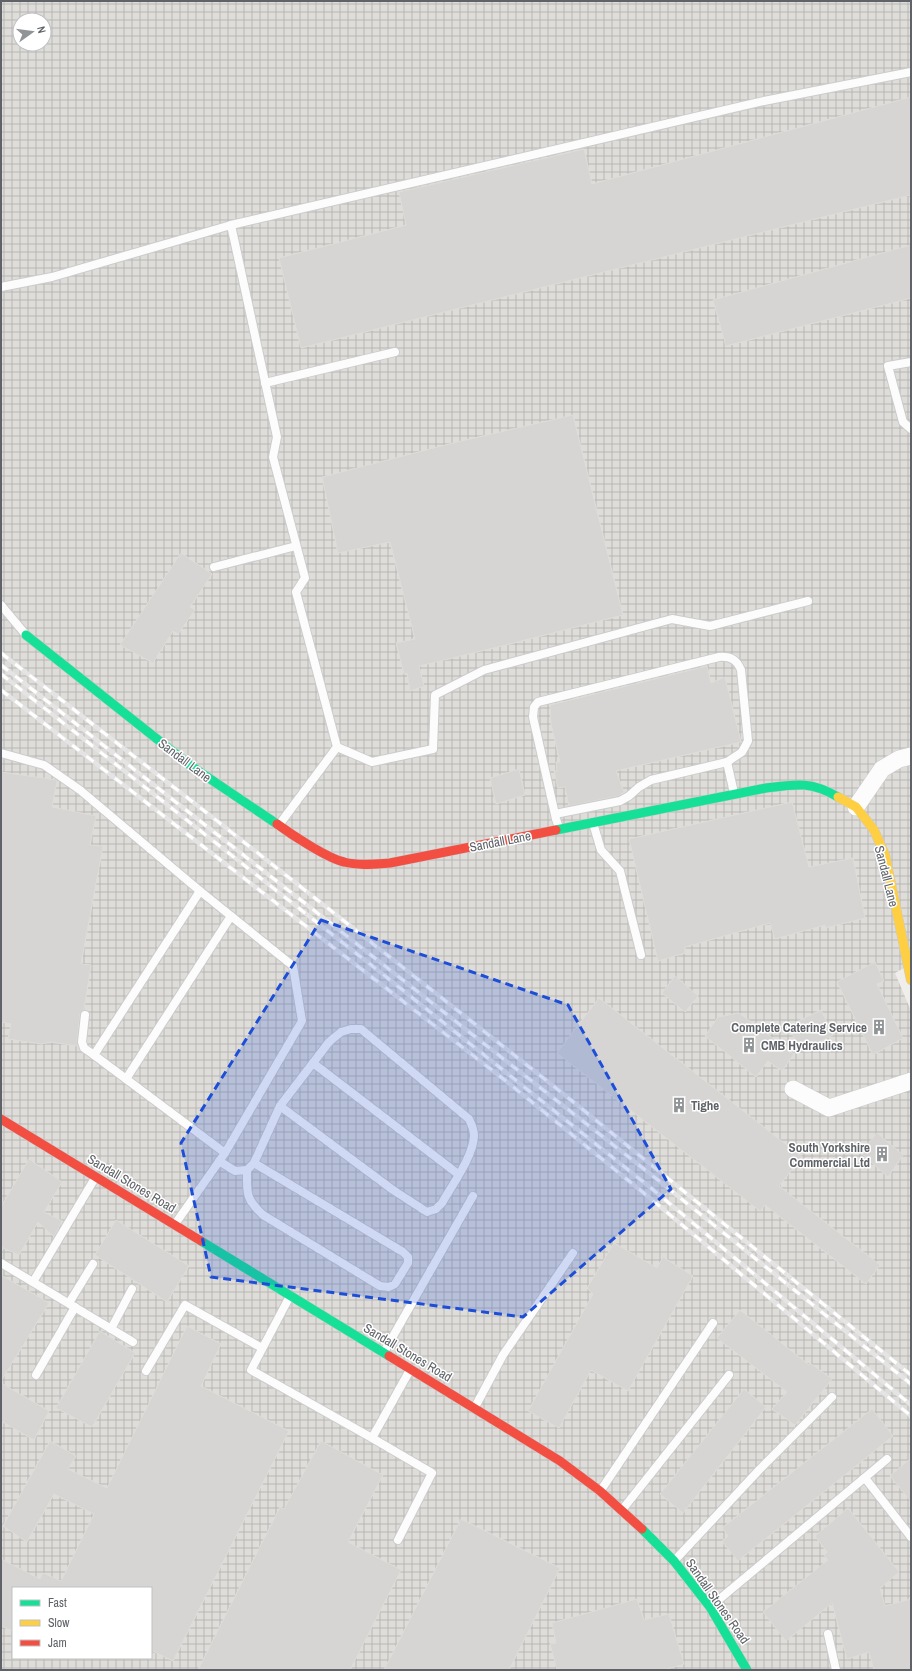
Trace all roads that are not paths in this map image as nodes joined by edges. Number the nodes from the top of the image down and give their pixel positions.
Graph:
1 (911, 72) edge
2 (231, 225) junction
3 (1, 288) edge
4 (395, 352) dead end
5 (911, 362) edge
6 (265, 383) junction
7 (911, 428) edge
8 (296, 546) junction
9 (214, 567) dead end
10 (808, 601) dead end
11 (1, 605) edge
12 (26, 635) joint
13 (337, 747) junction
14 (1, 754) edge
15 (911, 756) edge
16 (727, 762) junction
17 (734, 794) junction
18 (856, 807) junction
19 (555, 814) junction
20 (593, 822) junction
21 (279, 826) junction
22 (559, 829) junction
23 (200, 891) junction
24 (231, 916) junction
25 (641, 955) dead end
26 (911, 977) edge
27 (85, 1015) dead end
28 (94, 1055) junction
29 (313, 1063) junction
30 (126, 1079) junction
31 (911, 1081) edge
32 (794, 1089) dead end
33 (280, 1106) junction
34 (1, 1118) edge
35 (225, 1152) junction
36 (219, 1161) junction
37 (254, 1163) junction
38 (246, 1170) junction
39 (458, 1174) junction
40 (95, 1177) junction
41 (473, 1196) dead end
42 (175, 1224) junction
43 (573, 1253) dead end
44 (1, 1263) edge
45 (93, 1264) dead end
46 (33, 1282) junction
47 (132, 1289) dead end
48 (291, 1296) junction
49 (72, 1305) junction
50 (713, 1323) dead end
51 (111, 1329) junction
52 (133, 1342) dead end
53 (262, 1348) junction
54 (384, 1353) junction
55 (411, 1369) junction
56 (146, 1372) dead end
57 (36, 1375) dead end
58 (729, 1375) dead end
59 (832, 1398) dead end
60 (474, 1408) junction
61 (372, 1438) junction
62 (887, 1459) dead end
63 (865, 1478) junction
64 (600, 1491) junction
65 (622, 1510) junction
66 (911, 1537) edge
67 (398, 1540) dead end
68 (674, 1561) junction
69 (710, 1607) junction
70 (828, 1634) dead end
71 (747, 1670) edge
72 (836, 1670) edge

1 - 2 lane
2 - 3 lane
2 - 6 lane
4 - 6 lane
5 - 7 lane
6 - 8 lane
8 - 9 lane
8 - 13 lane
10 - 13 lane
11 - 12 lane
12 - 21 street, Sandall Lane
13 - 21 lane
14 - 23 lane
15 - 18 street
16 - 17 lane
16 - 19 lane
16 - 19 lane
17 - 18 street, Sandall Lane
17 - 20 street, Sandall Lane
18 - 26 street, Sandall Lane
19 - 22 lane
20 - 22 street, Sandall Lane
20 - 25 lane
21 - 22 street, Sandall Lane
23 - 24 lane
23 - 28 lane
24 - 30 lane
24 - 35 lane
27 - 28 lane
28 - 30 lane
29 - 33 lane
29 - 39 lane
29 - 39 lane
30 - 35 lane
31 - 32 street
33 - 37 lane
33 - 39 lane
34 - 40 street, Sandall Stones Road
35 - 36 lane
36 - 38 lane
36 - 42 lane
37 - 38 lane
37 - 38 lane
40 - 42 street, Sandall Stones Road
40 - 46 lane
41 - 54 lane
42 - 48 street, Sandall Stones Road
43 - 60 lane
44 - 46 lane
45 - 49 lane
46 - 49 lane
47 - 51 lane
48 - 53 lane
48 - 54 street, Sandall Stones Road
49 - 51 lane
49 - 57 lane
50 - 64 lane
51 - 52 lane
53 - 56 lane
53 - 61 lane
54 - 55 street, Sandall Stones Road
55 - 60 street, Sandall Stones Road
55 - 61 lane
58 - 65 lane
59 - 68 lane
60 - 64 street, Sandall Stones Road
61 - 67 lane
62 - 63 lane
63 - 66 lane
63 - 69 lane
64 - 65 street, Sandall Stones Road
65 - 68 street, Sandall Stones Road
68 - 69 street, Sandall Stones Road
69 - 71 street, Sandall Stones Road
70 - 72 lane

